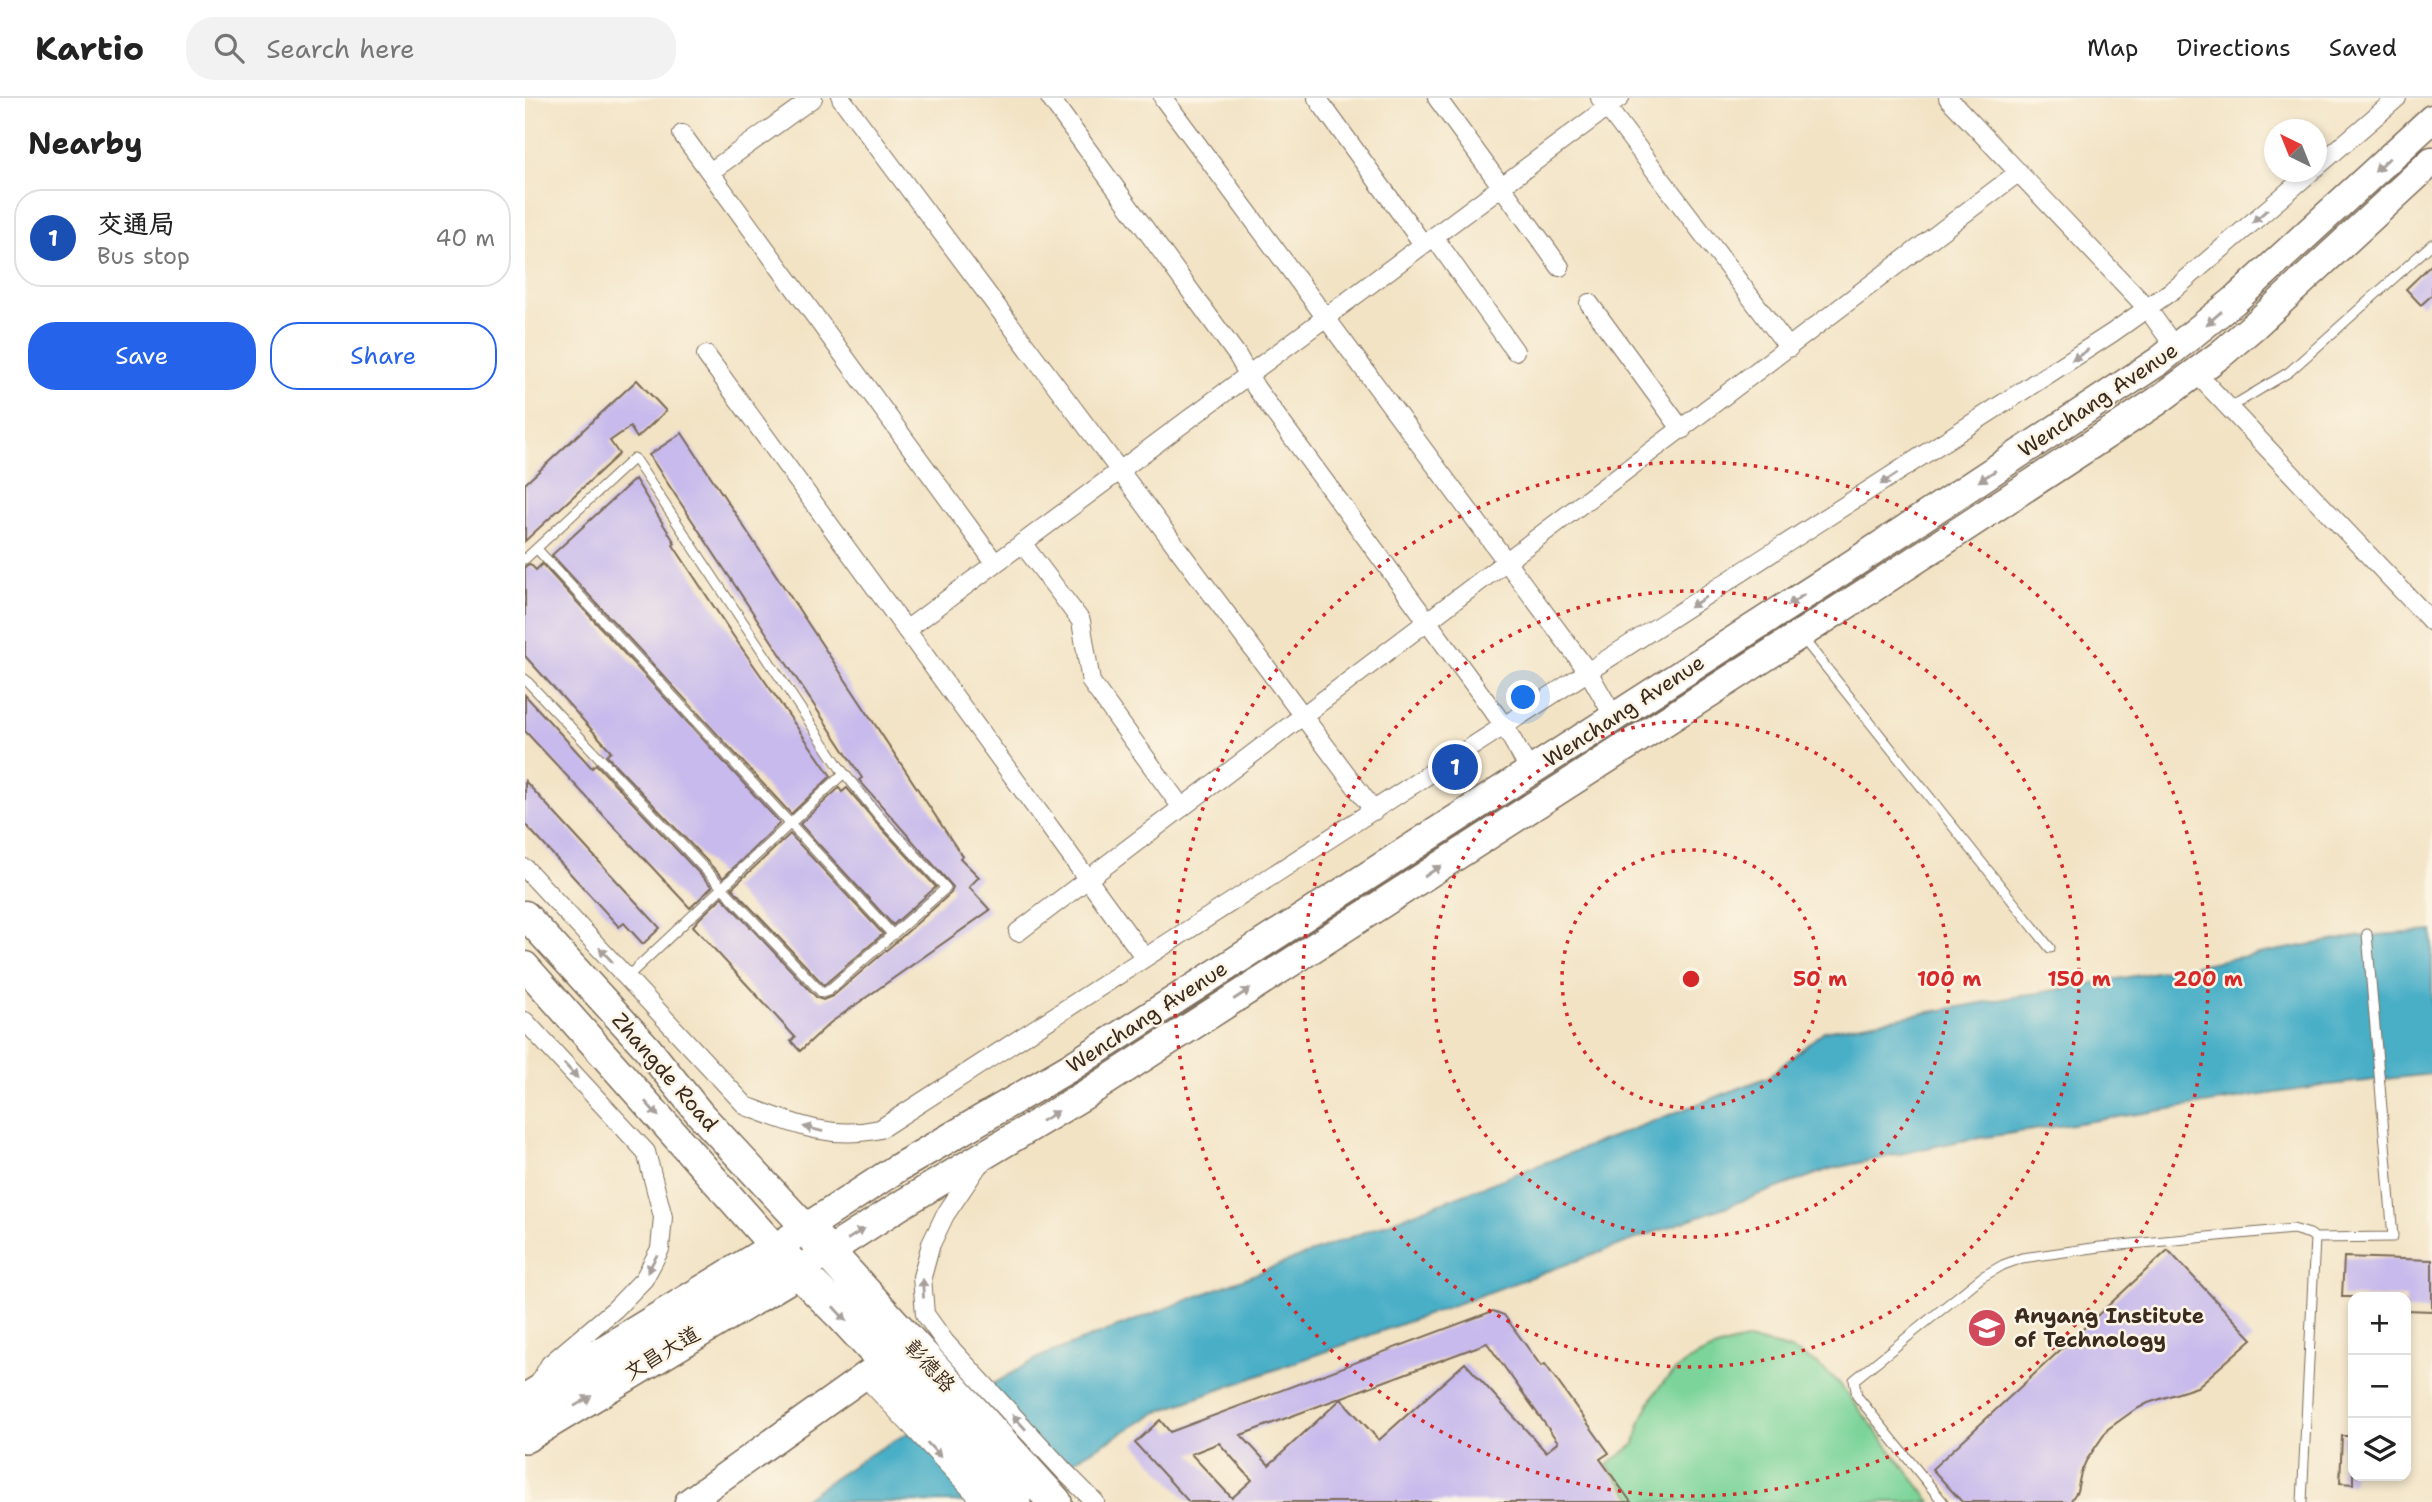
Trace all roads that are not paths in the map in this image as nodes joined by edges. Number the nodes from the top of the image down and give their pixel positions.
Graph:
1 (813, 98) edge
2 (841, 98) edge
3 (1050, 98) edge
4 (1163, 98) edge
5 (1317, 98) edge
6 (1437, 98) edge
7 (1948, 98) edge
8 (2397, 98) edge
9 (1609, 101) edge
10 (2432, 119) edge
11 (682, 134) dead end
12 (2327, 158) edge
13 (2432, 162) edge
14 (710, 172) junction
15 (2019, 172) junction
16 (2299, 182) edge
17 (1501, 186) junction
18 (1428, 240) junction
19 (2432, 244) edge
20 (1560, 267) dead end
21 (1589, 303) dead end
22 (2147, 308) junction
23 (1325, 317) junction
24 (1789, 348) junction
25 (2176, 349) junction
26 (1515, 351) dead end
27 (706, 355) dead end
28 (2196, 373) junction
29 (1248, 375) junction
30 (2229, 408) junction
31 (1682, 429) junction
32 (1119, 471) junction
33 (1022, 543) junction
34 (537, 549) junction
35 (525, 559) edge
36 (1507, 562) junction
37 (995, 563) junction
38 (1428, 622) junction
39 (2432, 622) edge
40 (906, 630) junction
41 (1800, 635) junction
42 (1589, 673) junction
43 (525, 679) edge
44 (1303, 717) junction
45 (1614, 717) junction
46 (1506, 727) junction
47 (1530, 771) junction
48 (844, 773) junction
49 (1182, 808) junction
50 (1374, 811) junction
51 (790, 823) junction
52 (525, 868) edge
53 (1087, 880) junction
54 (722, 888) junction
55 (525, 915) edge
56 (1018, 932) dead end
57 (893, 935) junction
58 (2368, 939) dead end
59 (2050, 948) dead end
60 (1145, 958) junction
61 (525, 966) edge
62 (627, 977) junction
63 (525, 1021) edge
64 (985, 1155) junction
65 (2315, 1238) junction
66 (816, 1240) junction
67 (787, 1259) junction
68 (874, 1369) junction
69 (919, 1375) junction
70 (528, 1399) edge
71 (525, 1436) edge
72 (1044, 1491) edge
73 (688, 1502) edge
74 (983, 1502) edge
75 (1095, 1502) edge
76 (1943, 1502) edge
77 (2302, 1502) edge

1 - 14 street
2 - 32 street
3 - 29 street
4 - 23 street
5 - 18 street
6 - 17 street
7 - 15 street
8 - 12 street
9 - 17 street
9 - 24 street
10 -> 25 main road, Wenchang Avenue
11 - 14 street
13 - 28 main road, Wenchang Avenue
14 - 37 street
15 - 22 street
15 - 24 street
16 -> 22 street
17 - 18 street
17 - 20 street
18 - 23 street
18 - 26 street
19 - 30 lane
21 - 31 street
22 - 25 street
22 -> 42 street
23 - 29 street
23 - 36 street
24 - 31 street
25 -> 45 main road, Wenchang Avenue
27 - 40 street
28 - 30 street
28 - 41 main road, Wenchang Avenue
29 - 32 street
29 - 38 street
30 - 39 street
31 - 36 street
32 - 33 street
32 - 44 street
33 - 37 street
33 - 49 street
34 - 35 lane
34 - 48 lane
34 - 51 lane
36 - 38 street
36 - 42 street
37 - 40 street
38 - 44 street
38 - 46 street
40 - 53 street
41 - 59 lane
64 -> 41 main road, Wenchang Avenue
42 - 45 street
42 - 46 street
43 - 54 lane
44 - 49 street
44 - 50 street
45 - 47 main road, Wenchang Avenue
46 - 47 street
46 - 50 street
47 - 66 main road, Wenchang Avenue
48 - 51 lane
48 - 57 lane
49 - 53 street
50 - 60 street
51 - 54 lane
51 - 57 lane
62 -> 52 street
53 - 56 street
53 - 60 street
54 - 57 lane
54 - 62 lane
55 - 66 main road, Zhangde Road
58 - 65 lane
60 -> 62 street
61 -> 67 main road, Zhangde Road
63 -> 70 street
66 -> 64 main road, Wenchang Avenue
69 -> 64 street
65 - 76 lane
65 - 77 lane
66 - 67 main road, Wenchang Avenue
66 - 69 highway, 彰德路
67 -> 68 highway, 彰德路
67 - 70 highway, 文昌大道
71 -> 67 highway, 文昌大道
68 - 69 highway, 彰德路
68 - 73 street
69 - 72 highway, 彰德路
69 -> 74 street
72 - 75 street

